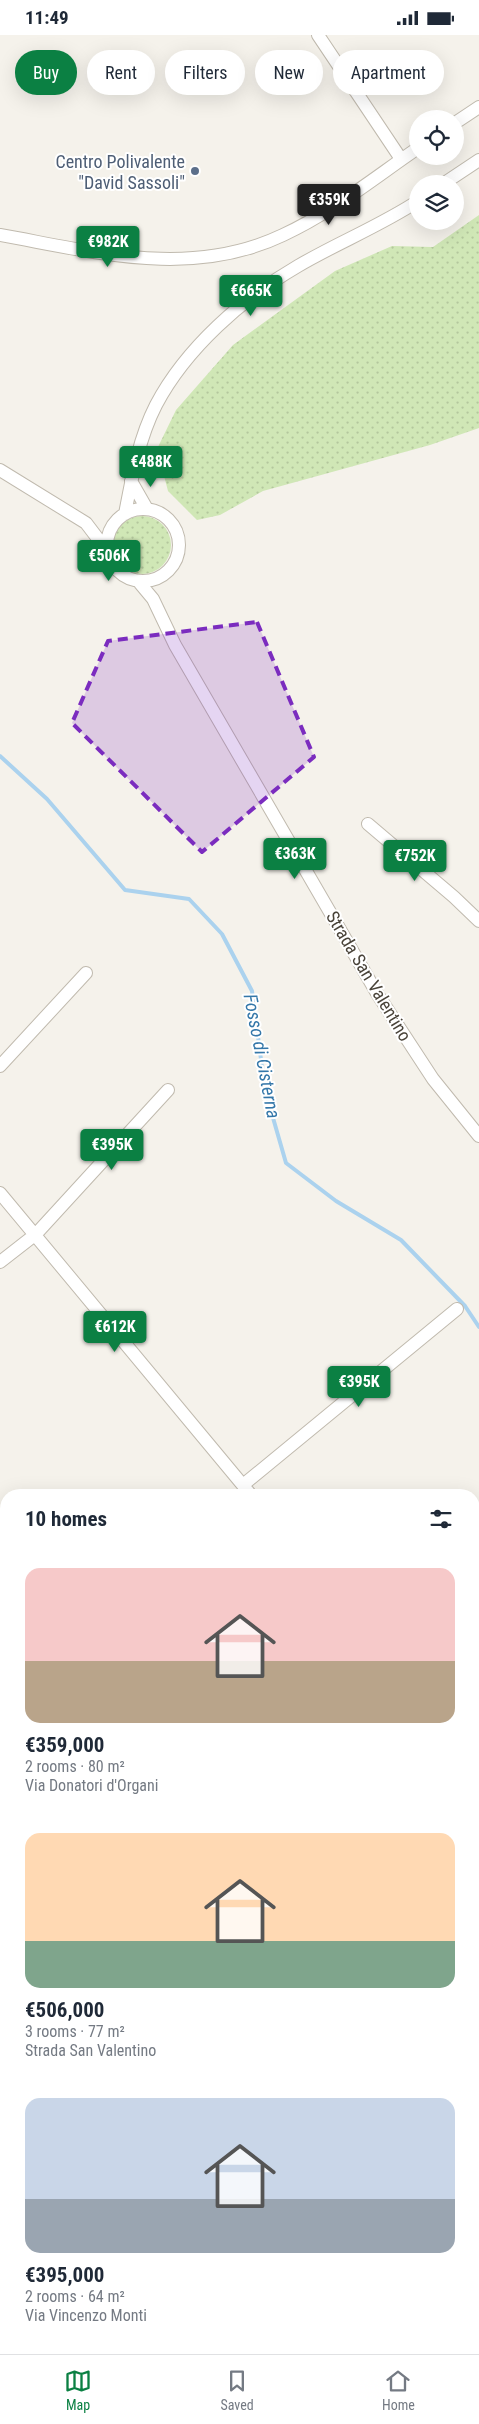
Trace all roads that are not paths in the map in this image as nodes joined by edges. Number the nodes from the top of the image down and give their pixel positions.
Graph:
1 (318, 35) edge
2 (479, 107) edge
3 (464, 117) edge
4 (409, 154) edge
5 (401, 159) junction
6 (479, 160) edge
7 (456, 175) edge
8 (409, 206) edge
9 (0, 235) edge
10 (0, 470) edge
11 (131, 481) junction
12 (147, 509) junction
13 (126, 514) junction
14 (86, 523) junction
15 (114, 525) junction
16 (108, 552) junction
17 (160, 577) junction
18 (138, 581) junction
19 (153, 599) junction
20 (368, 824) dead end
21 (479, 921) edge
22 (86, 973) dead end
23 (0, 1066) edge
24 (168, 1090) dead end
25 (479, 1136) edge
26 (0, 1193) edge
27 (36, 1234) junction
28 (0, 1262) edge
29 (457, 1309) dead end
30 (246, 1489) edge
31 (248, 1489) edge

1 - 5 street
2 - 3 street
4 - 5 street
5 - 9 street
6 - 7 street
8 - 11 street
10 - 14 street
11 - 12 street
11 - 13 street
12 - 13 street
12 - 17 street
13 - 15 street
14 - 15 street
14 - 16 street
15 - 16 street
16 - 18 street
17 - 18 street
17 - 19 street
18 - 19 street, Strada San Valentino
19 - 25 street, Strada San Valentino
20 - 21 street
22 - 23 street
24 - 27 street
26 - 27 street
27 - 28 street
27 - 30 street
29 - 31 street

